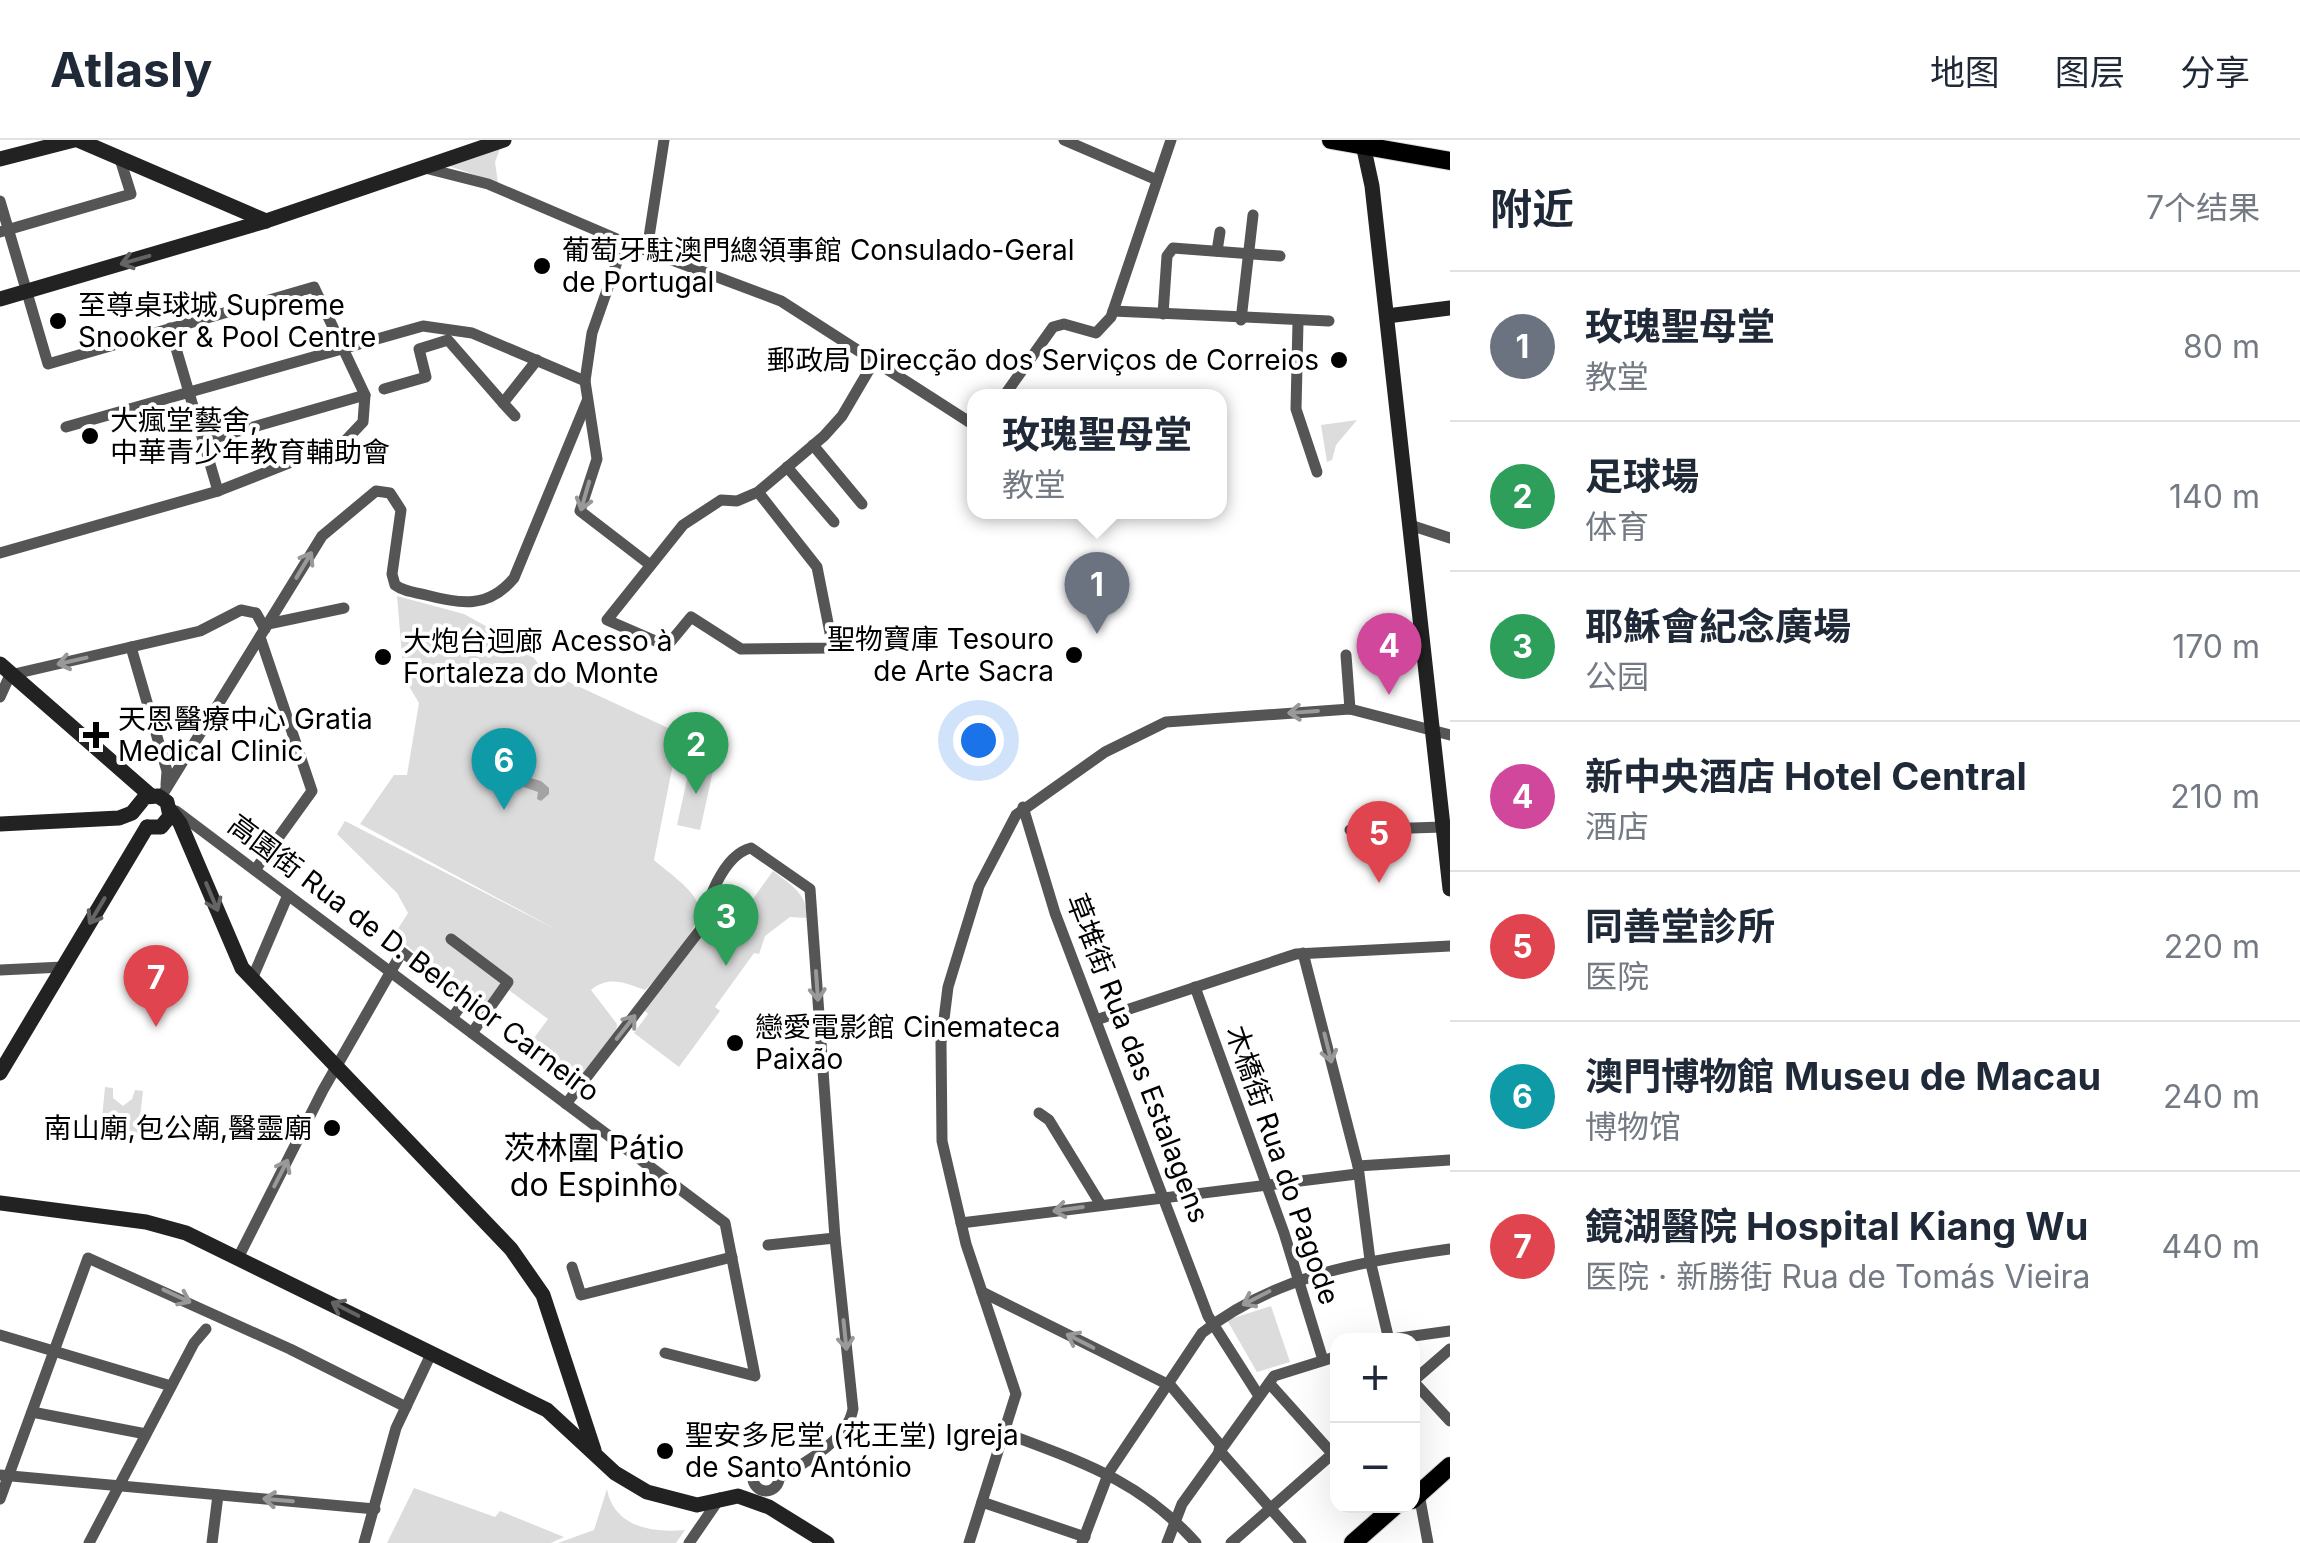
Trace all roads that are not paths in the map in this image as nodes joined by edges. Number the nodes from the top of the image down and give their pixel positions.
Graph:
1 (76, 140) edge
2 (504, 140) edge
3 (513, 140) edge
4 (664, 140) edge
5 (1064, 140) edge
6 (1171, 140) edge
7 (1331, 140) edge
8 (1368, 144) edge
9 (476, 150) junction
10 (120, 158) junction
11 (0, 159) edge
12 (1450, 161) edge
13 (423, 168) junction
14 (1157, 180) junction
15 (0, 201) edge
16 (232, 207) junction
17 (1253, 215) dead end
18 (266, 222) junction
19 (4, 231) edge
20 (229, 232) junction
21 (1220, 232) dead end
22 (624, 242) junction
23 (647, 250) junction
24 (1217, 251) junction
25 (1246, 252) junction
26 (1280, 256) dead end
27 (26, 292) junction
28 (0, 299) edge
29 (1450, 308) edge
30 (1113, 311) junction
31 (1163, 314) junction
32 (1386, 316) junction
33 (1242, 320) junction
34 (1298, 322) junction
35 (1329, 322) dead end
36 (170, 328) junction
37 (342, 346) junction
38 (876, 358) junction
39 (537, 360) junction
40 (586, 380) junction
41 (384, 389) dead end
42 (1009, 389) edge
43 (189, 391) junction
44 (365, 395) junction
45 (587, 401) junction
46 (503, 403) junction
47 (516, 416) dead end
48 (967, 420) edge
49 (66, 427) dead end
50 (204, 441) junction
51 (813, 445) junction
52 (787, 467) junction
53 (1317, 472) dead end
54 (218, 491) junction
55 (758, 492) junction
56 (862, 504) dead end
57 (834, 522) dead end
58 (1410, 525) junction
59 (1450, 538) edge
60 (0, 553) edge
61 (649, 564) junction
62 (344, 608) dead end
63 (264, 630) junction
64 (131, 647) junction
65 (1346, 654) dead end
66 (6, 670) edge
67 (0, 697) edge
68 (1350, 709) junction
69 (1432, 730) junction
70 (1450, 736) edge
71 (158, 802) junction
72 (1023, 808) junction
73 (110, 818) junction
74 (0, 824) edge
75 (147, 827) junction
76 (1443, 827) junction
77 (1350, 830) dead end
78 (131, 854) junction
79 (255, 870) junction
80 (1450, 889) edge
81 (288, 896) junction
82 (451, 939) dead end
83 (1450, 946) edge
84 (1303, 954) junction
85 (63, 967) junction
86 (0, 970) edge
87 (388, 970) junction
88 (252, 979) junction
89 (1195, 987) junction
90 (452, 1018) junction
91 (1099, 1019) junction
92 (472, 1033) junction
93 (338, 1068) junction
94 (0, 1073) edge
95 (566, 1104) junction
96 (1039, 1112) dead end
97 (1450, 1160) edge
98 (1358, 1170) junction
99 (1266, 1186) junction
100 (1165, 1198) junction
101 (0, 1204) edge
102 (1101, 1204) junction
103 (961, 1223) junction
104 (835, 1238) junction
105 (768, 1245) dead end
106 (1450, 1249) edge
107 (239, 1256) junction
108 (732, 1257) junction
109 (1370, 1260) junction
110 (572, 1267) dead end
111 (1298, 1282) junction
112 (982, 1292) junction
113 (1213, 1324) junction
114 (206, 1329) dead end
115 (1450, 1331) edge
116 (1386, 1333) edge
117 (1420, 1335) edge
118 (0, 1336) edge
119 (1450, 1349) edge
120 (54, 1351) junction
121 (432, 1352) junction
122 (665, 1353) dead end
123 (1330, 1358) edge
124 (1322, 1360) junction
125 (1420, 1375) edge
126 (1269, 1383) junction
127 (1167, 1384) junction
128 (171, 1386) junction
129 (1420, 1389) edge
130 (575, 1394) junction
131 (1259, 1396) junction
132 (406, 1407) junction
133 (548, 1410) junction
134 (32, 1412) junction
135 (1450, 1421) edge
136 (146, 1434) junction
137 (1005, 1434) junction
138 (1220, 1448) junction
139 (1330, 1448) edge
140 (595, 1454) junction
141 (1450, 1458) edge
142 (1330, 1459) edge
143 (1450, 1466) edge
144 (1109, 1472) junction
145 (4, 1475) edge
146 (779, 1478) junction
147 (754, 1482) junction
148 (119, 1486) junction
149 (1420, 1489) edge
150 (1420, 1490) edge
151 (218, 1494) junction
152 (725, 1497) junction
153 (0, 1498) edge
154 (982, 1502) junction
155 (1270, 1508) junction
156 (375, 1509) junction
157 (1381, 1513) edge
158 (1395, 1513) edge
159 (1418, 1513) edge
160 (1176, 1520) junction
161 (1084, 1540) edge
162 (89, 1543) edge
163 (212, 1543) edge
164 (364, 1543) edge
165 (689, 1543) edge
166 (827, 1543) edge
167 (969, 1543) edge
168 (1167, 1543) edge
169 (1196, 1543) edge
170 (1232, 1543) edge
171 (1301, 1543) edge
172 (1353, 1543) edge
173 (1364, 1543) edge
174 (1428, 1543) edge

1 - 10 street
1 - 11 street
2 - 9 street
3 - 9 street
4 - 23 street
5 - 14 street
6 - 14 street
7 - 8 main road
8 - 12 main road
8 - 32 street
9 - 13 street
10 - 16 street
10 - 19 street
13 - 18 street
13 - 22 street
14 - 30 street
15 - 19 street
16 - 18 street
16 - 20 street
17 - 25 street
18 - 20 street
19 - 27 street
20 -> 27 street
21 - 24 street
22 - 23 street
22 - 40 street
23 - 38 street
24 - 25 street
24 - 31 street
25 - 26 street
25 - 33 street
27 - 28 street
27 - 36 street
29 - 32 street
30 - 31 street
30 - 42 street
31 - 33 street
32 - 58 street
33 - 34 street
34 - 35 street
34 - 53 street
36 - 37 street
36 - 43 street
37 - 39 street
37 - 43 street
37 - 44 street
38 - 48 street
38 - 51 street
39 - 40 street
39 - 46 street
40 - 45 street
41 - 46 street
43 - 49 street
43 - 50 street
44 - 50 street
44 - 54 street
45 -> 61 street
63 -> 45 street
46 - 47 street
50 - 54 street
51 - 52 street
51 - 56 street
52 - 55 street
52 - 57 street
54 - 60 street
55 - 61 street
55 - 61 street
58 - 59 street
58 - 69 street
62 - 63 street
63 - 64 street
63 - 71 street
63 - 79 street
64 -> 66 street
64 - 71 street
65 - 68 street
66 - 67 street
66 - 71 street
68 - 69 street
68 -> 72 street
69 - 70 street
69 - 76 street
71 - 73 street
71 - 75 street
71 - 75 street
71 - 79 street, 高園街 Rua de D. Belchior Carneiro
71 -> 88 street
72 - 91 street, 草堆街 Rua das Estalagens
72 - 103 street
73 - 74 street
73 - 78 street
75 - 78 street
76 - 77 street
76 - 80 street
78 -> 85 street
79 - 81 street, 高園街 Rua de D. Belchior Carneiro
81 - 87 street, 高園街 Rua de D. Belchior Carneiro
81 - 88 street
82 - 92 street
83 - 84 street
84 - 89 street
84 -> 98 street
85 - 86 street
85 - 94 street
87 - 90 street, 高園街 Rua de D. Belchior Carneiro
87 - 90 street
87 - 93 street
88 - 93 street
89 - 91 street
89 - 99 street, 木橋街 Rua do Pagode
90 - 92 street, 高園街 Rua de D. Belchior Carneiro
91 - 100 street, 草堆街 Rua das Estalagens
92 - 95 street, 高園街 Rua de D. Belchior Carneiro
107 -> 93 street
93 - 130 street
95 -> 104 street
95 - 108 street, 高園街 Rua de D. Belchior Carneiro
96 - 102 street
97 - 98 street
98 - 99 street
98 - 109 street
99 - 100 street
99 - 111 street, 木橋街 Rua do Pagode
100 - 102 street
100 - 113 street, 草堆街 Rua das Estalagens
101 - 107 street
102 -> 103 street
103 - 112 street
104 - 105 street
104 -> 146 street
106 - 109 street
121 -> 107 street
108 - 110 street
108 - 122 street
109 - 111 street
109 - 116 street
111 -> 113 street
111 - 124 street, 木橋街 Rua do Pagode
127 -> 112 street
112 - 137 street
113 - 127 street
113 - 131 street, 草堆街 Rua das Estalagens
114 - 128 street
115 - 117 street
118 - 120 street
119 - 125 street
120 - 128 street
120 -> 132 street
120 - 134 street
121 - 132 street
121 - 133 street
123 - 124 street
124 - 126 street
126 - 131 street
126 - 139 street
127 - 138 street
127 - 144 street
128 - 136 street
129 - 135 street
130 - 133 street
130 - 140 street
131 - 138 street
132 - 156 street
133 - 140 street
134 - 136 street
134 - 145 street
136 - 148 street
137 - 144 street
137 - 154 street
138 - 155 street
138 - 160 street
140 - 152 street
141 - 149 main road
142 - 155 street
143 - 150 main road
144 - 160 street
144 - 161 street
145 - 148 street
145 - 153 street
146 - 147 street
146 - 147 street
147 - 152 street
148 - 151 street
148 - 162 street
156 -> 151 street
151 - 163 street
152 - 165 street
152 - 166 street
154 - 161 street
154 - 167 street
155 - 170 street
155 - 171 street
156 - 164 street
157 - 172 main road
158 - 173 main road
159 - 174 street
160 - 168 street
160 - 169 street

